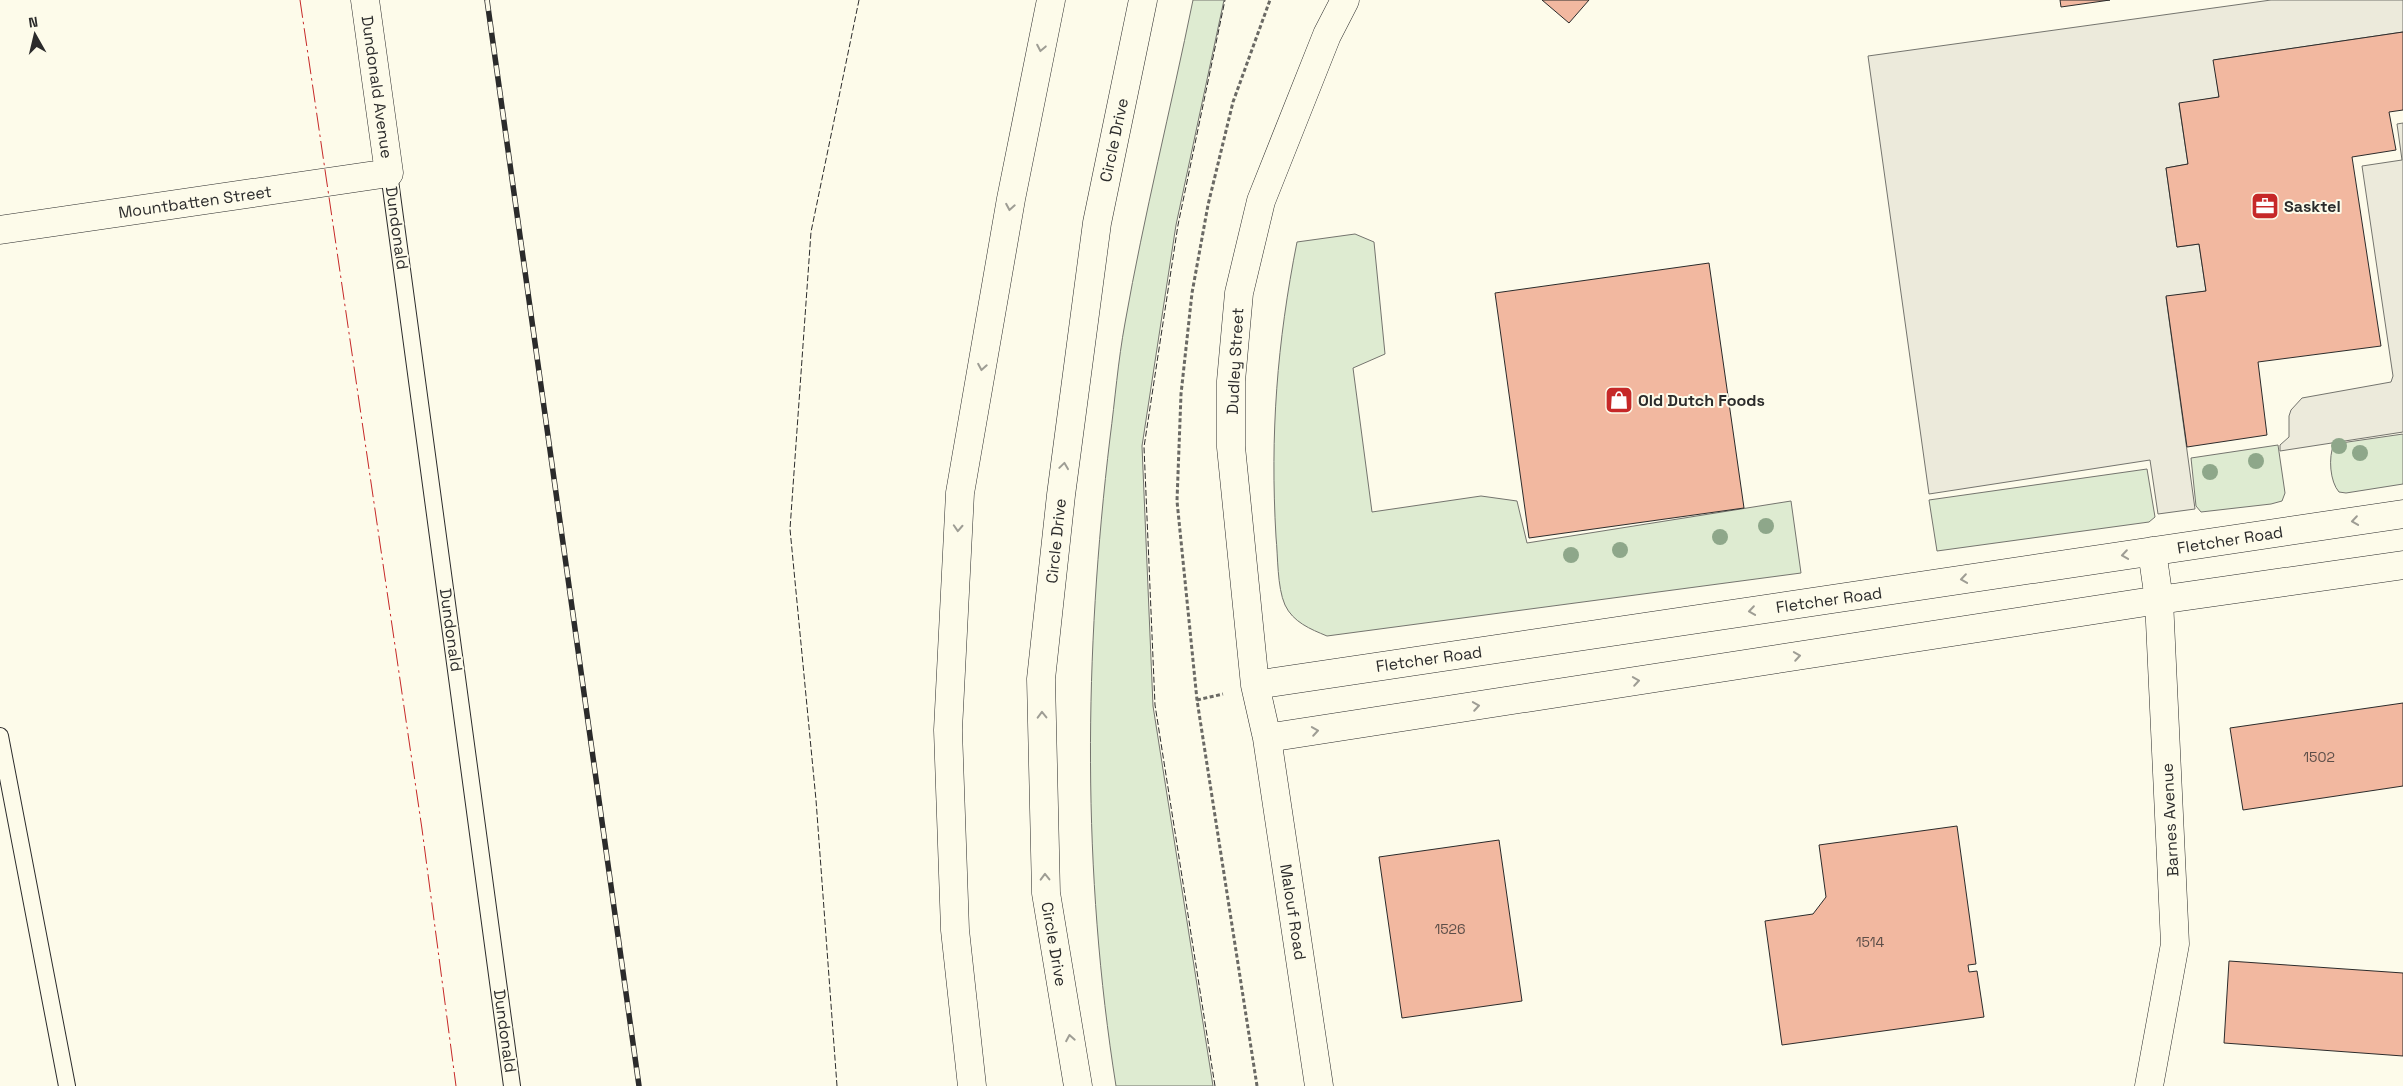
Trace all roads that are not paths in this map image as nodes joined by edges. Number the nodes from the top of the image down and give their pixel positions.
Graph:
1 (366, 0) edge
2 (1051, 0) edge
3 (1143, 0) edge
4 (1345, 0) edge
5 (389, 173) junction
6 (0, 230) edge
7 (2403, 514) edge
8 (2152, 552) junction
9 (2403, 565) edge
10 (2159, 600) junction
11 (1255, 685) junction
12 (0, 736) edge
13 (1267, 738) junction
14 (67, 1086) edge
15 (512, 1086) edge
16 (972, 1086) edge
17 (1078, 1086) edge
18 (1319, 1086) edge
19 (2149, 1086) edge

1 - 5 main road, Dundonald Avenue
2 -> 16 main road
17 -> 3 main road, Circle Drive
4 - 11 main road, Dudley Street
5 - 6 main road, Mountbatten Street
5 - 15 lane, Dundonald
7 -> 8 main road, Fletcher Road
8 - 10 main road, Barnes Avenue
8 -> 11 main road, Fletcher Road
9 - 10 main road
13 -> 10 main road
10 - 19 main road, Barnes Avenue
11 - 13 main road, Dudley Street
12 - 14 lane
13 - 18 main road, Malouf Road

